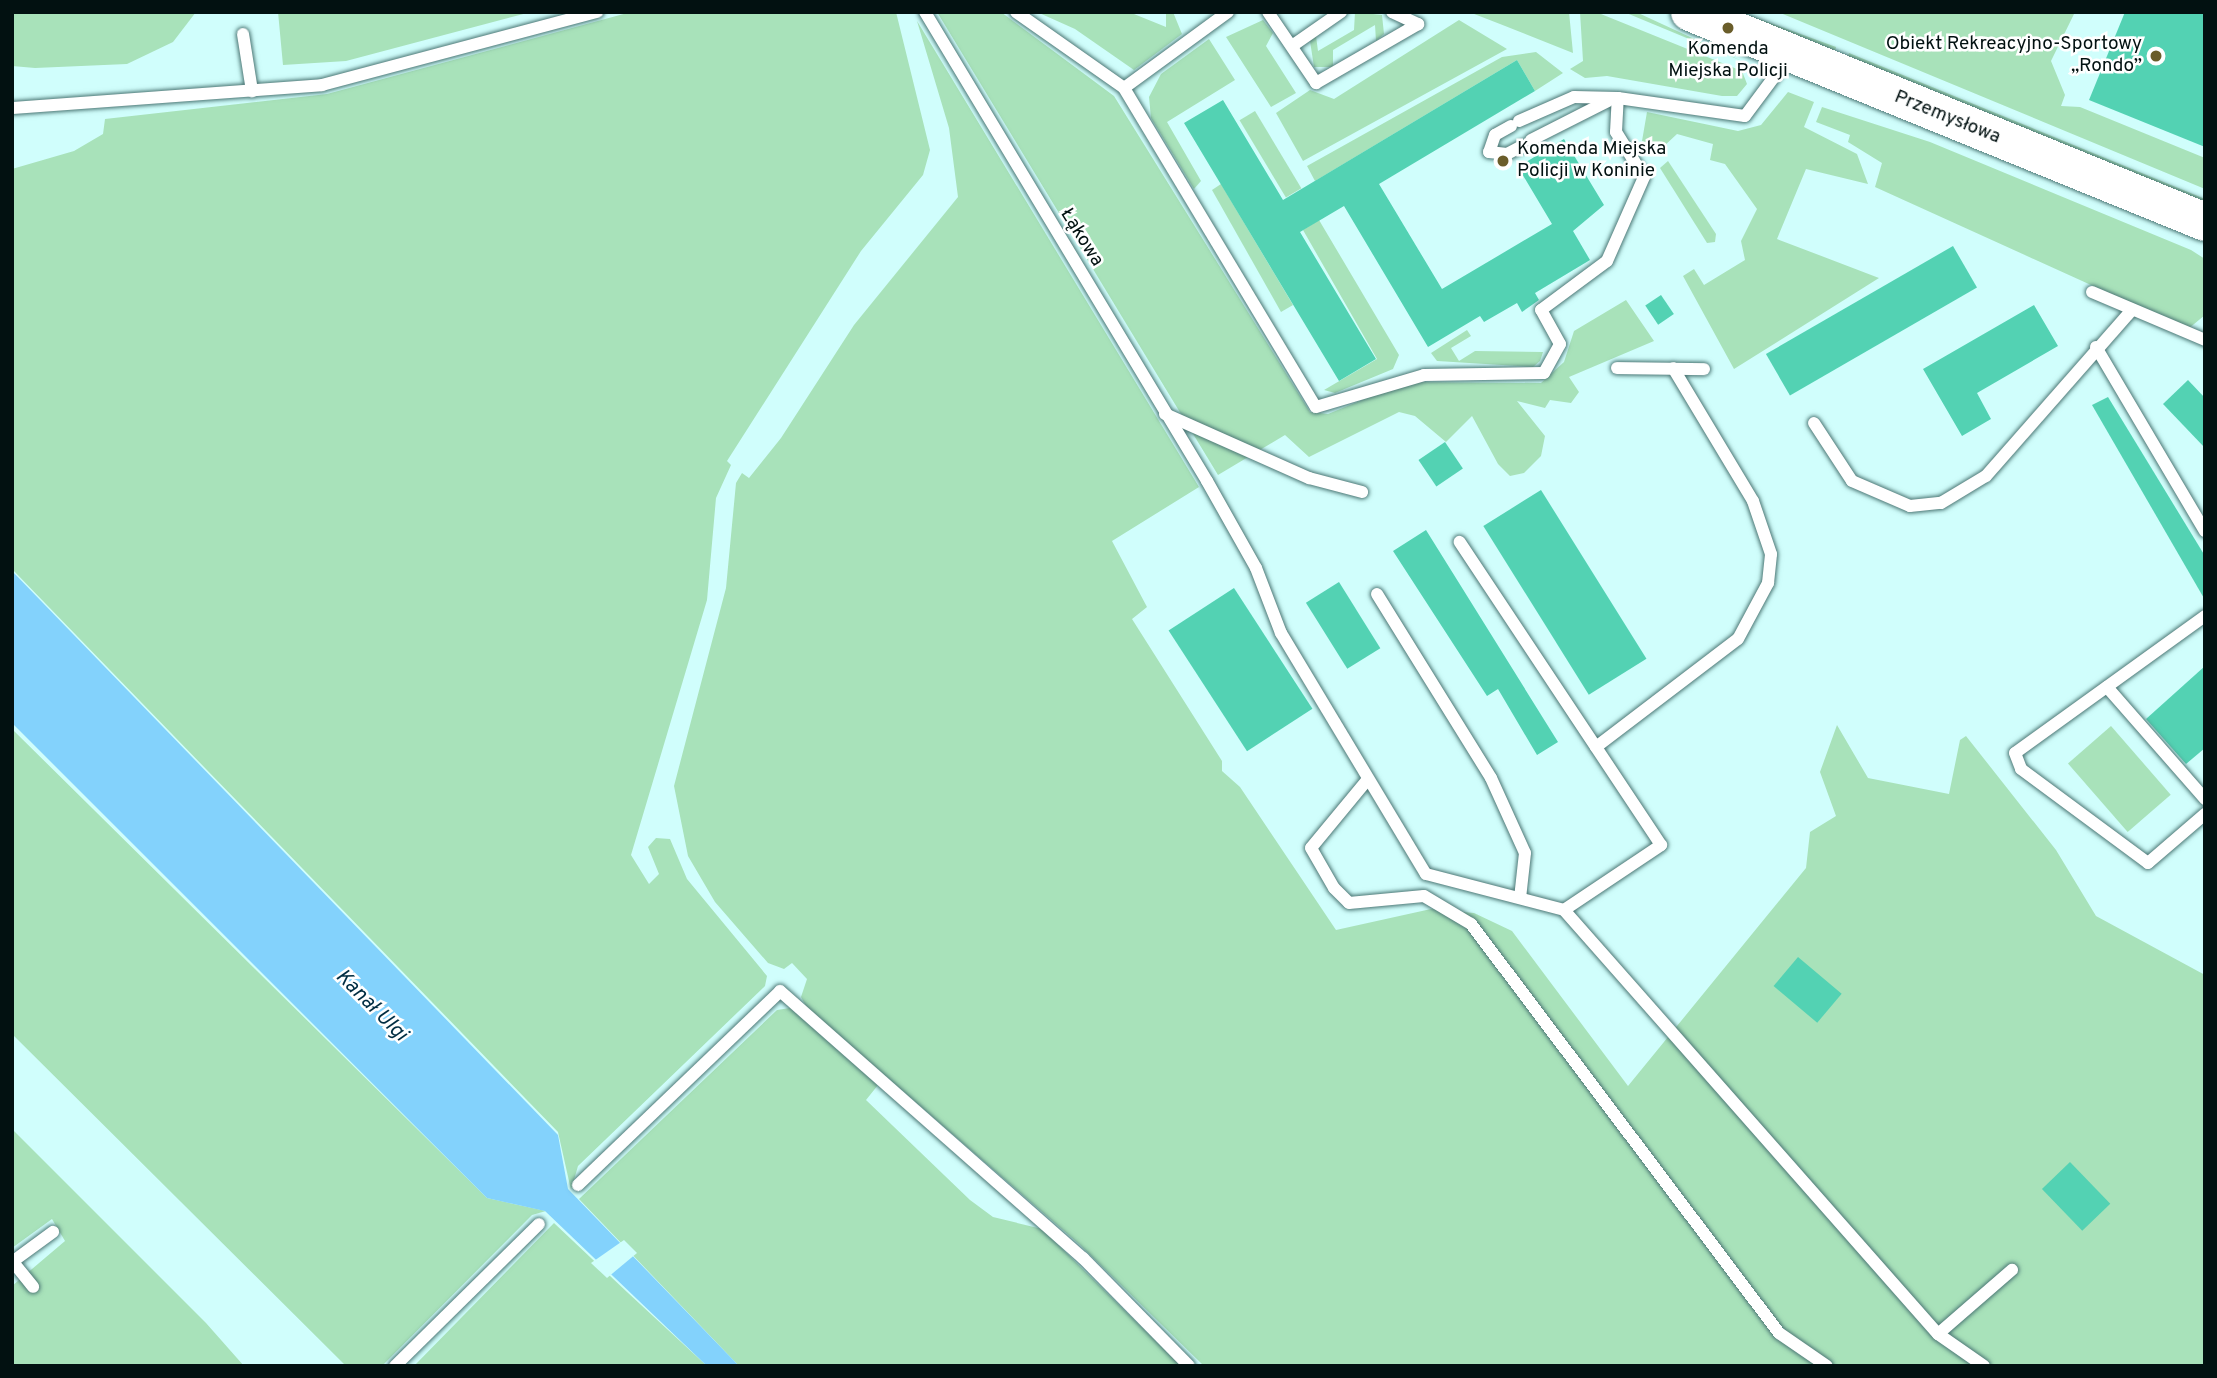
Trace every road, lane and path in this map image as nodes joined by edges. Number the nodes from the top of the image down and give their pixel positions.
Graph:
1 (597, 12) edge
2 (925, 12) edge
3 (1016, 12) edge
4 (1228, 12) edge
5 (1268, 12) edge
6 (1342, 12) edge
7 (1392, 12) edge
8 (1690, 12) edge
9 (243, 34) dead end
10 (1292, 46) junction
11 (1791, 54) junction
12 (1124, 88) junction
13 (251, 91) junction
14 (1618, 98) junction
15 (12, 108) edge
16 (2205, 222) edge
17 (2092, 292) dead end
18 (2132, 310) junction
19 (2205, 340) edge
20 (2096, 346) junction
21 (1617, 368) dead end
22 (1673, 368) junction
23 (1704, 369) dead end
24 (1165, 414) junction
25 (1815, 423) dead end
26 (1362, 492) dead end
27 (2205, 531) edge
28 (1460, 542) dead end
29 (1377, 594) dead end
30 (2205, 615) edge
31 (2107, 687) junction
32 (1596, 747) junction
33 (1368, 779) junction
34 (2205, 799) edge
35 (2205, 814) edge
36 (1520, 898) junction
37 (1564, 910) junction
38 (578, 1185) dead end
39 (539, 1224) dead end
40 (53, 1232) dead end
41 (13, 1262) edge
42 (2012, 1270) dead end
43 (33, 1287) dead end
44 (1938, 1334) junction
45 (395, 1366) edge
46 (1189, 1366) edge
47 (1827, 1366) edge
48 (1984, 1366) edge

1 - 13 lane
2 - 24 lane, Łąkowa
3 - 12 lane
4 - 12 lane
5 - 10 lane
6 - 10 lane
7 - 10 lane
8 - 11 main road, Przemysłowa
9 - 13 lane
11 - 14 lane
11 - 16 main road, Przemysłowa
12 - 14 lane
13 - 15 lane
14 - 14 lane
17 - 18 lane
18 - 19 lane
18 - 20 lane
20 - 25 lane
20 - 27 lane
21 - 22 lane
22 - 23 lane
22 - 32 lane
24 - 26 lane
24 - 33 lane, Łąkowa
28 - 32 lane
29 - 36 lane
30 - 31 lane
31 - 34 lane
31 - 35 lane
32 - 37 lane
33 - 36 lane, Łąkowa
33 - 47 lane
36 - 37 lane, Łąkowa
37 - 44 lane
38 - 46 lane
39 - 45 lane
40 - 41 lane
41 - 43 lane
42 - 44 lane
44 - 48 lane

